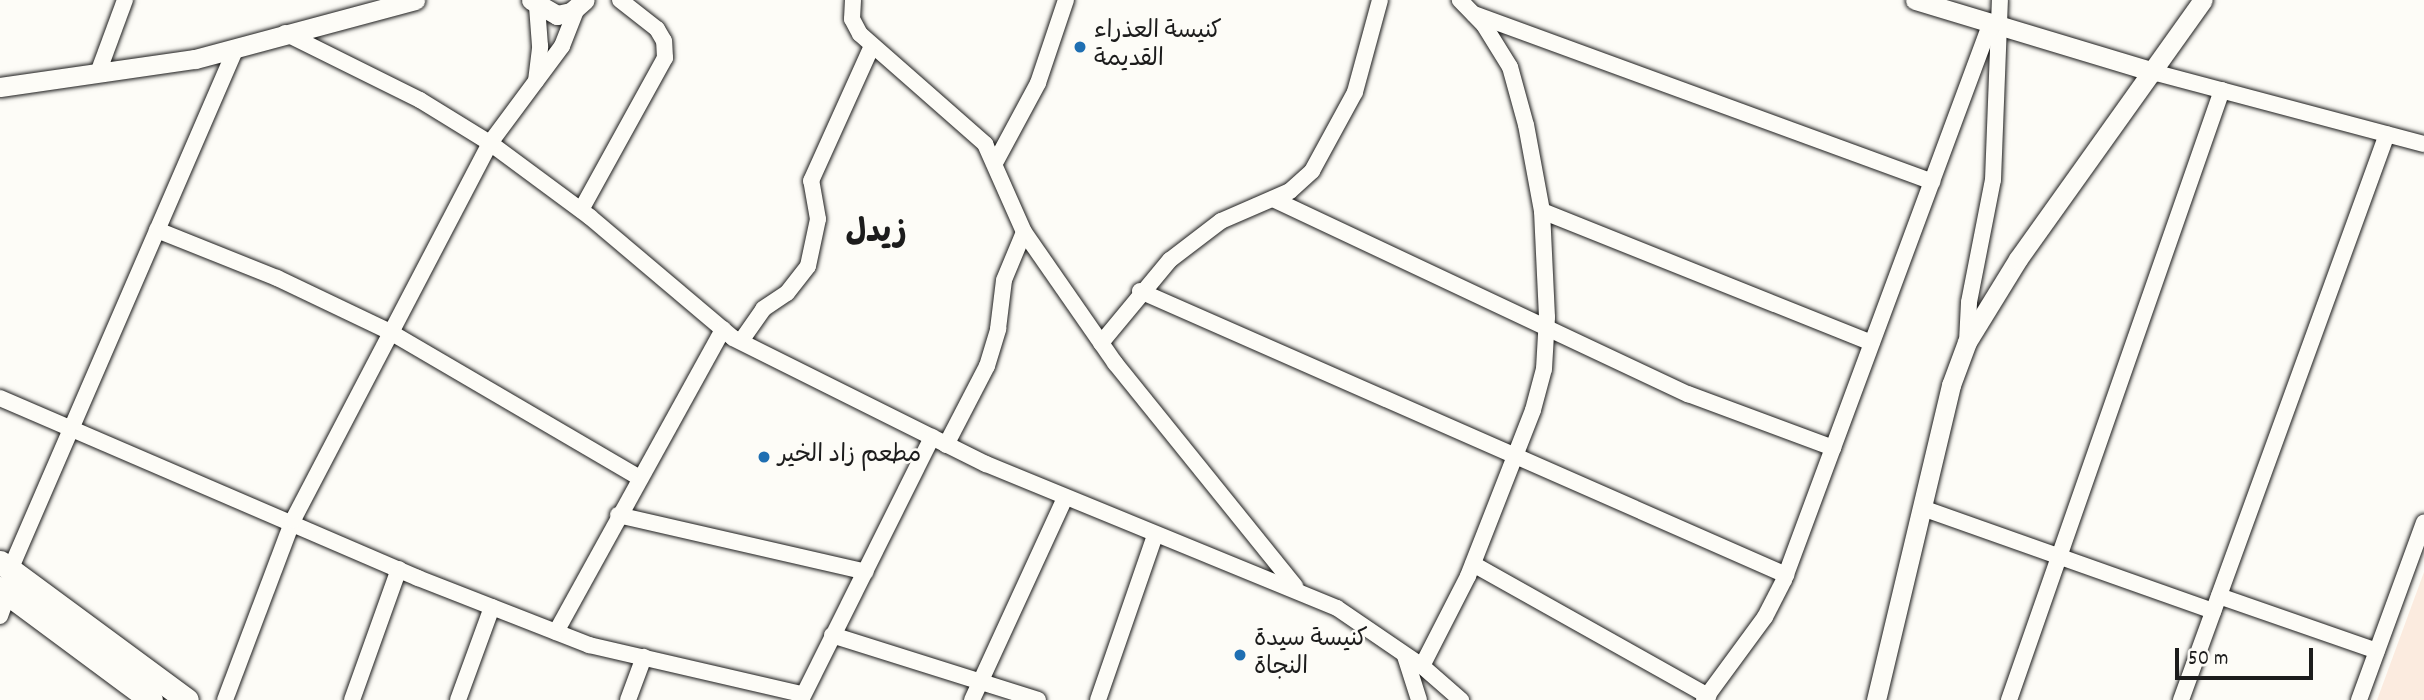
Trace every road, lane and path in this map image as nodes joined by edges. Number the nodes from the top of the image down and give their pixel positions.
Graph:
1 (125, 0) edge
2 (415, 0) edge
3 (620, 0) edge
4 (853, 0) edge
5 (1066, 0) edge
6 (1380, 0) edge
7 (1460, 0) edge
8 (1915, 0) edge
9 (2000, 0) edge
10 (2203, 0) edge
11 (532, 2) edge
12 (585, 3) edge
13 (1472, 13) junction
14 (1995, 26) junction
15 (285, 33) junction
16 (873, 46) junction
17 (236, 48) junction
18 (2153, 72) junction
19 (98, 73) junction
20 (535, 85) junction
21 (0, 87) edge
22 (2222, 90) junction
23 (2386, 134) junction
24 (490, 143) junction
25 (2424, 144) edge
26 (995, 163) junction
27 (1932, 182) junction
28 (1273, 199) junction
29 (581, 210) junction
30 (1542, 211) junction
31 (157, 230) junction
32 (1024, 232) junction
33 (1140, 291) junction
34 (1546, 329) junction
35 (723, 330) junction
36 (390, 332) junction
37 (741, 341) junction
38 (1967, 342) junction
39 (1101, 343) junction
40 (1872, 343) junction
41 (0, 398) edge
42 (72, 428) junction
43 (939, 441) junction
44 (1833, 448) junction
45 (1515, 456) junction
46 (638, 477) junction
47 (1065, 498) junction
48 (1922, 508) junction
49 (618, 514) junction
50 (2424, 522) edge
51 (292, 524) junction
52 (1155, 535) junction
53 (2061, 561) junction
54 (1473, 564) junction
55 (399, 569) junction
56 (866, 572) junction
57 (1786, 575) junction
58 (5, 578) edge
59 (1298, 591) junction
60 (2216, 603) junction
61 (492, 607) junction
62 (0, 616) edge
63 (556, 632) junction
64 (832, 635) junction
65 (2377, 651) junction
66 (1404, 654) junction
67 (644, 657) junction
68 (1422, 666) junction
69 (978, 682) junction
70 (802, 697) edge
71 (1706, 698) edge
72 (151, 700) edge
73 (187, 700) edge
74 (225, 700) edge
75 (352, 700) edge
76 (458, 700) edge
77 (628, 700) edge
78 (971, 700) edge
79 (1038, 700) edge
80 (1098, 700) edge
81 (1419, 700) edge
82 (1461, 700) edge
83 (1876, 700) edge
84 (2010, 700) edge
85 (2181, 700) edge
86 (2359, 700) edge

1 - 19 street
2 - 15 street
3 - 29 street
4 - 16 street
5 - 26 street
6 - 28 street
7 - 13 street
8 - 14 street
9 - 14 street
10 - 18 street
11 - 12 street
11 - 20 street
12 - 20 street
13 - 27 street
13 - 30 street
14 - 18 street
14 - 27 street
14 - 38 street
15 - 17 street
15 - 24 street
16 - 26 street
16 - 37 street
17 - 19 street
17 - 31 street
18 - 22 street
18 - 38 street
19 - 21 street
20 - 24 street
22 - 23 street
22 - 53 street
23 - 25 street
23 - 60 street
24 - 29 street
24 - 36 street
26 - 32 street
27 - 40 street
28 - 33 street
28 - 34 street
29 - 35 street
30 - 34 street
30 - 40 street
31 - 36 street
31 - 42 street
32 - 39 street
32 - 43 street
33 - 39 street
33 - 45 street
34 - 44 street
34 - 45 street
35 - 37 street
35 - 46 street
36 - 46 street
36 - 51 street
37 - 43 street
38 - 48 street
39 - 59 street
40 - 44 street
41 - 42 street
42 - 51 street
42 - 58 street
43 - 47 street
43 - 56 street
44 - 57 street
45 - 54 street
45 - 57 street
46 - 49 street
47 - 52 street
47 - 69 street
48 - 53 street
48 - 83 street
49 - 56 street
49 - 63 street
50 - 65 street
51 - 55 street
51 - 74 street
52 - 59 street
52 - 80 street
53 - 60 street
53 - 84 street
54 - 68 street
54 - 71 street
55 - 61 street
55 - 75 street
56 - 64 street
57 - 71 street
58 - 62 street
58 - 72 main road
58 - 73 main road
59 - 66 street
60 - 65 street
60 - 85 street
61 - 63 street
61 - 76 street
63 - 67 street
64 - 69 street
64 - 70 street
65 - 86 street
66 - 68 street
66 - 81 street
67 - 70 street
67 - 77 street
68 - 82 street
69 - 78 street
69 - 79 street

